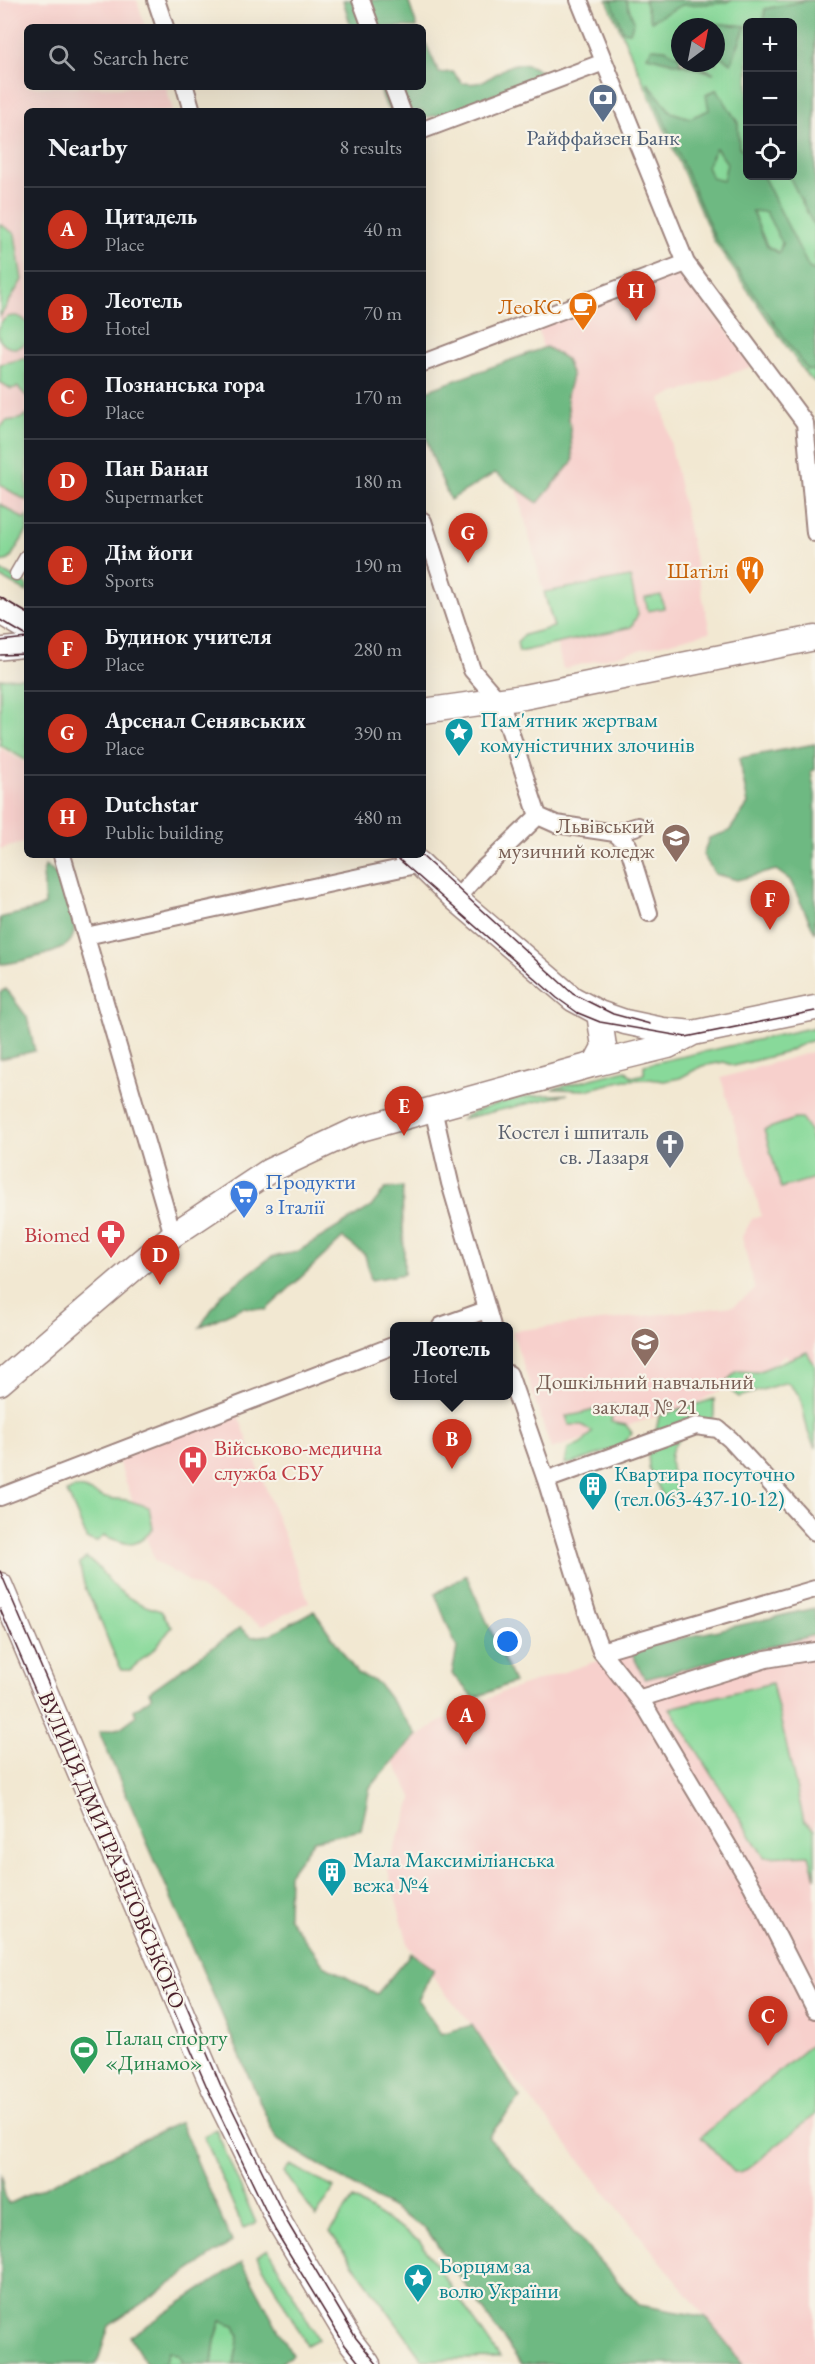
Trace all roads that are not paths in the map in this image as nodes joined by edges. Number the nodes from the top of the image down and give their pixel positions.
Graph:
1 (156, 0) edge
2 (361, 0) edge
3 (579, 0) edge
4 (164, 24) edge
5 (370, 24) edge
6 (604, 62) junction
7 (186, 90) edge
8 (394, 90) edge
9 (191, 108) edge
10 (401, 108) edge
11 (426, 129) edge
12 (686, 263) junction
13 (426, 362) edge
14 (810, 422) edge
15 (426, 530) edge
16 (815, 533) edge
17 (24, 560) edge
18 (16, 574) dead end
19 (0, 612) edge
20 (24, 626) edge
21 (815, 638) edge
22 (24, 646) edge
23 (0, 649) edge
24 (498, 699) junction
25 (426, 711) edge
26 (538, 816) junction
27 (638, 826) dead end
28 (615, 833) junction
29 (63, 858) edge
30 (413, 859) edge
31 (456, 900) junction
32 (649, 913) dead end
33 (86, 936) junction
34 (815, 1008) edge
35 (599, 1013) junction
36 (693, 1032) junction
37 (595, 1064) junction
38 (433, 1109) junction
39 (173, 1235) junction
40 (486, 1310) junction
41 (452, 1322) edge
42 (490, 1322) edge
43 (390, 1347) edge
44 (35, 1353) junction
45 (0, 1363) edge
46 (0, 1383) edge
47 (513, 1385) edge
48 (546, 1480) junction
49 (0, 1497) edge
50 (815, 1532) edge
51 (0, 1586) edge
52 (815, 1589) edge
53 (601, 1651) junction
54 (815, 1651) edge
55 (641, 1698) junction
56 (815, 2010) edge
57 (368, 2364) edge

1 - 4 street
2 - 5 street
3 - 6 street
6 - 11 street
6 - 12 street
7 - 9 street
8 - 10 street
12 - 13 street
12 - 14 street
14 - 16 street
15 - 24 street
17 - 18 street
19 - 20 main road
21 - 24 main road
22 - 23 street
24 - 25 main road
24 - 26 street
26 - 28 street
26 - 31 street
27 - 28 street
28 - 32 street
29 - 33 street
30 - 31 main road
30 - 33 street
31 - 35 main road
33 - 39 street
34 - 36 main road
35 - 36 main road
35 - 37 main road
36 - 37 main road
37 - 38 main road
38 - 39 main road
38 - 40 street
39 - 44 main road
40 - 41 street
40 - 42 street
43 - 49 street
44 - 45 main road
44 - 46 main road
47 - 48 street
48 - 50 street
48 - 53 street
51 - 57 main road, ВУЛИЦЯ ДМИТРА ВІТОВСЬКОГО
52 - 53 street
53 - 55 street
54 - 55 street
55 - 56 street

